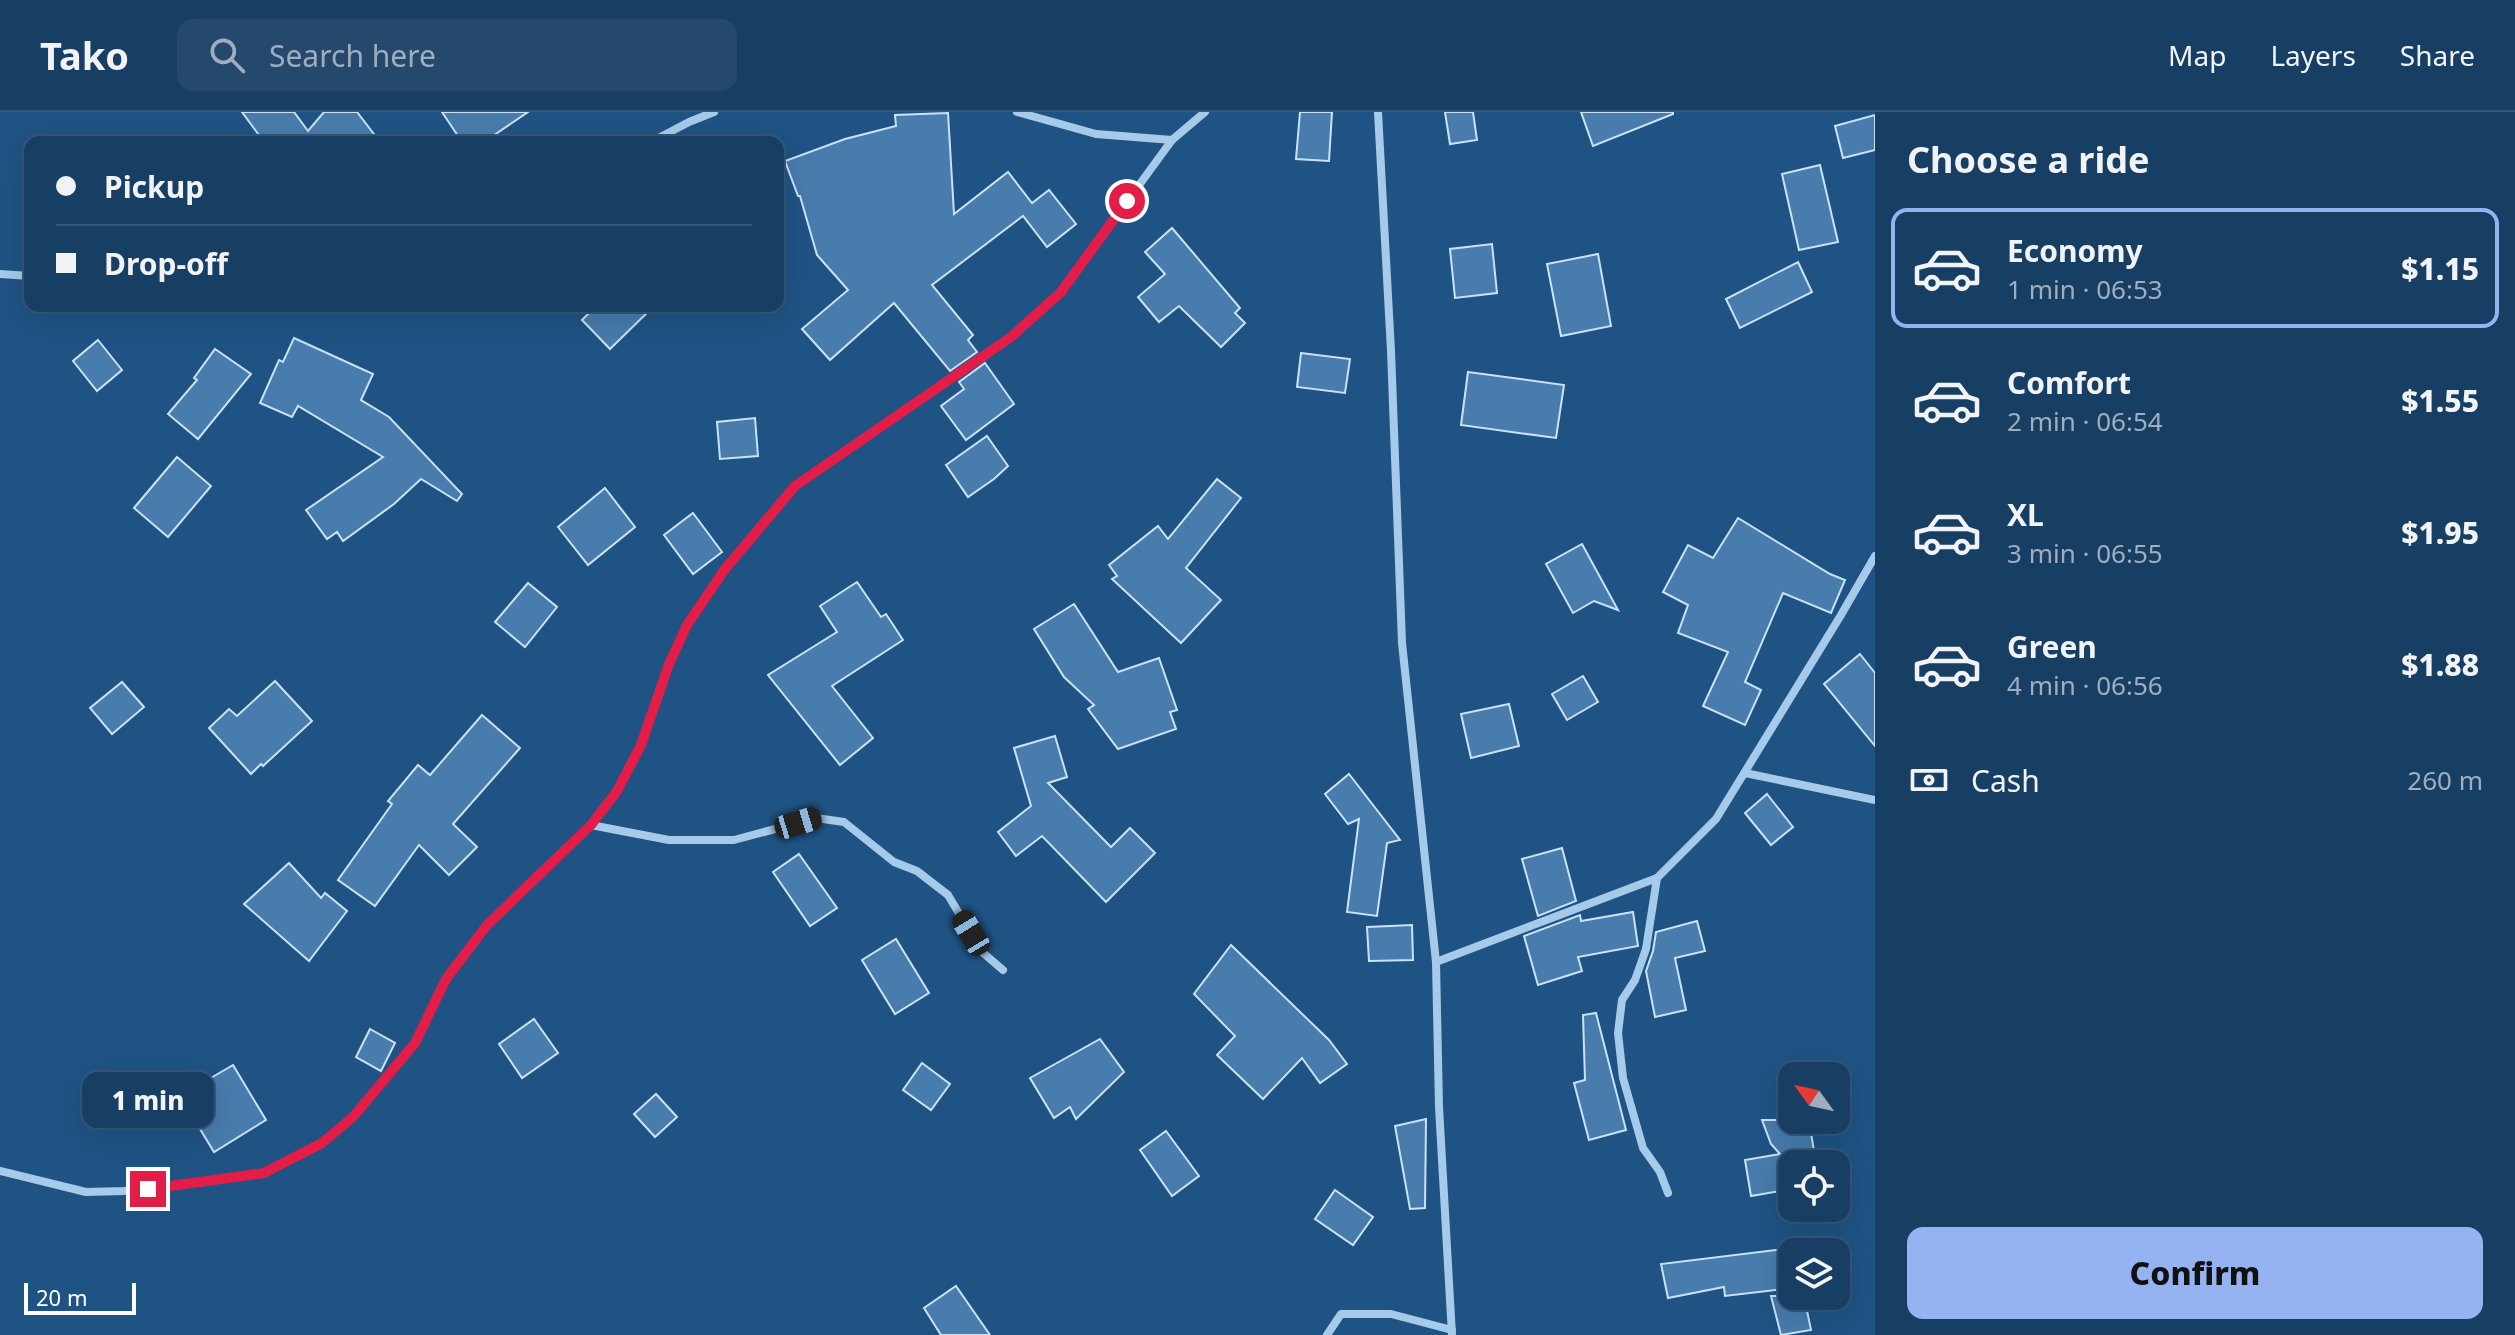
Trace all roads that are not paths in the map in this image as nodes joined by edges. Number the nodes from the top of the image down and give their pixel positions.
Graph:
1 (714, 112) edge
2 (1017, 112) edge
3 (1205, 112) edge
4 (1378, 112) edge
5 (662, 136) edge
6 (1172, 140) junction
7 (0, 274) edge
8 (24, 276) edge
9 (1875, 556) edge
10 (1745, 773) junction
11 (1875, 800) edge
12 (591, 825) junction
13 (1657, 878) junction
14 (1436, 962) junction
15 (1003, 970) dead end
16 (0, 1171) edge
17 (1668, 1193) dead end
18 (1452, 1332) edge
19 (1327, 1335) edge

1 - 5 street
2 - 6 street
3 - 6 street
4 - 14 street
6 - 12 street
7 - 8 street
9 - 10 street
10 - 11 street
10 - 13 street
12 - 15 street
12 - 16 street
13 - 14 street
13 - 17 street
14 - 18 street
18 - 19 street

